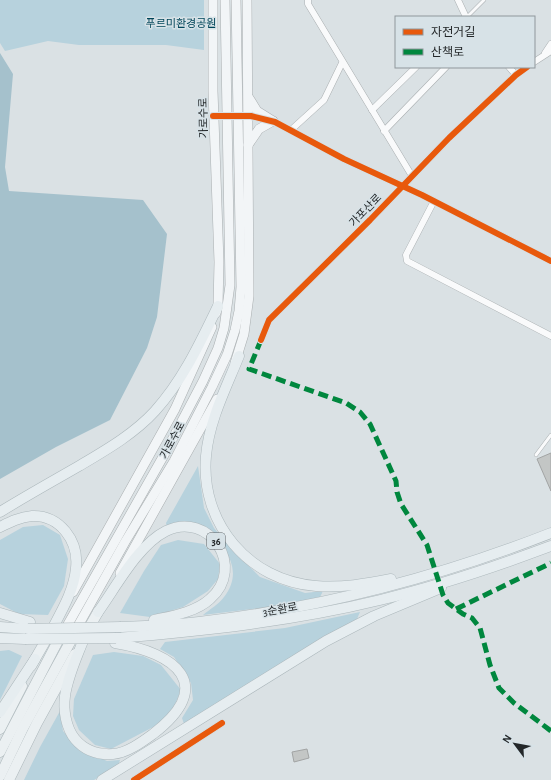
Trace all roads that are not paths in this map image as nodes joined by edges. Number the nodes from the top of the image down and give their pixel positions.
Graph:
1 (213, 0) edge
2 (226, 0) edge
3 (236, 0) edge
4 (247, 0) edge
5 (308, 0) edge
6 (458, 0) edge
7 (484, 0) edge
8 (466, 16) edge
9 (468, 16) edge
10 (551, 44) edge
11 (551, 51) edge
12 (544, 55) junction
13 (535, 61) edge
14 (342, 63) junction
15 (415, 68) edge
16 (445, 68) edge
17 (510, 68) edge
18 (525, 68) edge
19 (516, 75) junction
20 (247, 94) junction
21 (372, 110) junction
22 (213, 116) junction
23 (226, 116) junction
24 (238, 116) junction
25 (248, 116) junction
26 (273, 121) junction
27 (291, 130) junction
28 (384, 131) junction
29 (247, 148) junction
30 (412, 176) junction
31 (402, 186) junction
32 (434, 201) junction
33 (240, 216) junction
34 (218, 236) junction
35 (551, 261) edge
36 (230, 266) junction
37 (218, 306) junction
38 (551, 336) edge
39 (261, 340) dead end
40 (239, 356) junction
41 (551, 435) edge
42 (536, 455) dead end
43 (0, 512) edge
44 (0, 527) edge
45 (551, 533) edge
46 (551, 546) edge
47 (460, 565) junction
48 (491, 567) junction
49 (0, 612) edge
50 (98, 612) junction
51 (29, 625) junction
52 (0, 627) edge
53 (121, 627) junction
54 (86, 633) junction
55 (73, 634) junction
56 (55, 636) junction
57 (0, 638) edge
58 (25, 641) junction
59 (115, 641) junction
60 (0, 644) edge
61 (35, 659) junction
62 (0, 712) edge
63 (222, 723) dead end
64 (0, 729) edge
65 (0, 752) edge
66 (0, 776) edge
67 (9, 780) edge
68 (102, 780) edge
69 (134, 780) edge

1 - 22 main road, 가로수로
2 - 23 main road, 가로수로
3 - 24 main road, 가로수로
4 - 20 main road, 가로수로
5 - 14 street
6 - 8 street
7 - 9 lane
10 - 12 street
11 - 12 street
12 - 13 street
14 - 21 street
14 - 27 street
15 - 21 street
16 - 28 street
17 - 19 street
18 - 19 street, 가포산로
19 - 30 street, 가포산로
20 - 25 main road, 가로수로
20 - 26 main road
21 - 28 street
22 - 23 street
22 - 34 main road, 가로수로
23 - 24 street
23 - 36 main road, 가로수로
24 - 25 street
24 - 33 main road, 가로수로
25 - 26 street
25 - 29 main road, 가로수로
26 - 27 street
26 - 29 main road
27 - 31 street
28 - 30 street
29 - 33 main road, 가로수로
29 - 40 main road, 가로수로
30 - 31 street, 가포산로
31 - 32 street
31 - 39 street, 가포산로
32 - 35 street
32 - 38 street
33 - 55 main road, 가로수로
34 - 36 main road
34 - 37 main road, 가로수로
36 - 37 main road
36 - 56 main road, 가로수로
37 - 43 highway
37 - 56 main road, 가로수로
40 - 47 highway
40 - 50 main road, 가로수로
41 - 42 lane
44 - 56 highway
45 - 47 highway, 3순환로
46 - 48 highway, 3순환로
47 - 53 highway, 3순환로
48 - 59 highway, 3순환로
48 - 68 highway
49 - 51 highway
50 - 53 highway, 36
50 - 54 main road, 36
51 - 52 highway
51 - 55 highway, bridge
53 - 55 highway, 3순환로 / 36, bridge
54 - 59 highway
54 - 67 main road, 36
55 - 56 highway, 3순환로, bridge
55 - 59 highway, bridge
55 - 66 main road, 가로수로
56 - 58 highway, 3순환로, bridge
56 - 61 main road, 가로수로
56 - 65 main road, 가로수로
57 - 58 highway
58 - 60 highway
61 - 62 highway
61 - 64 main road, 가로수로
63 - 69 street

